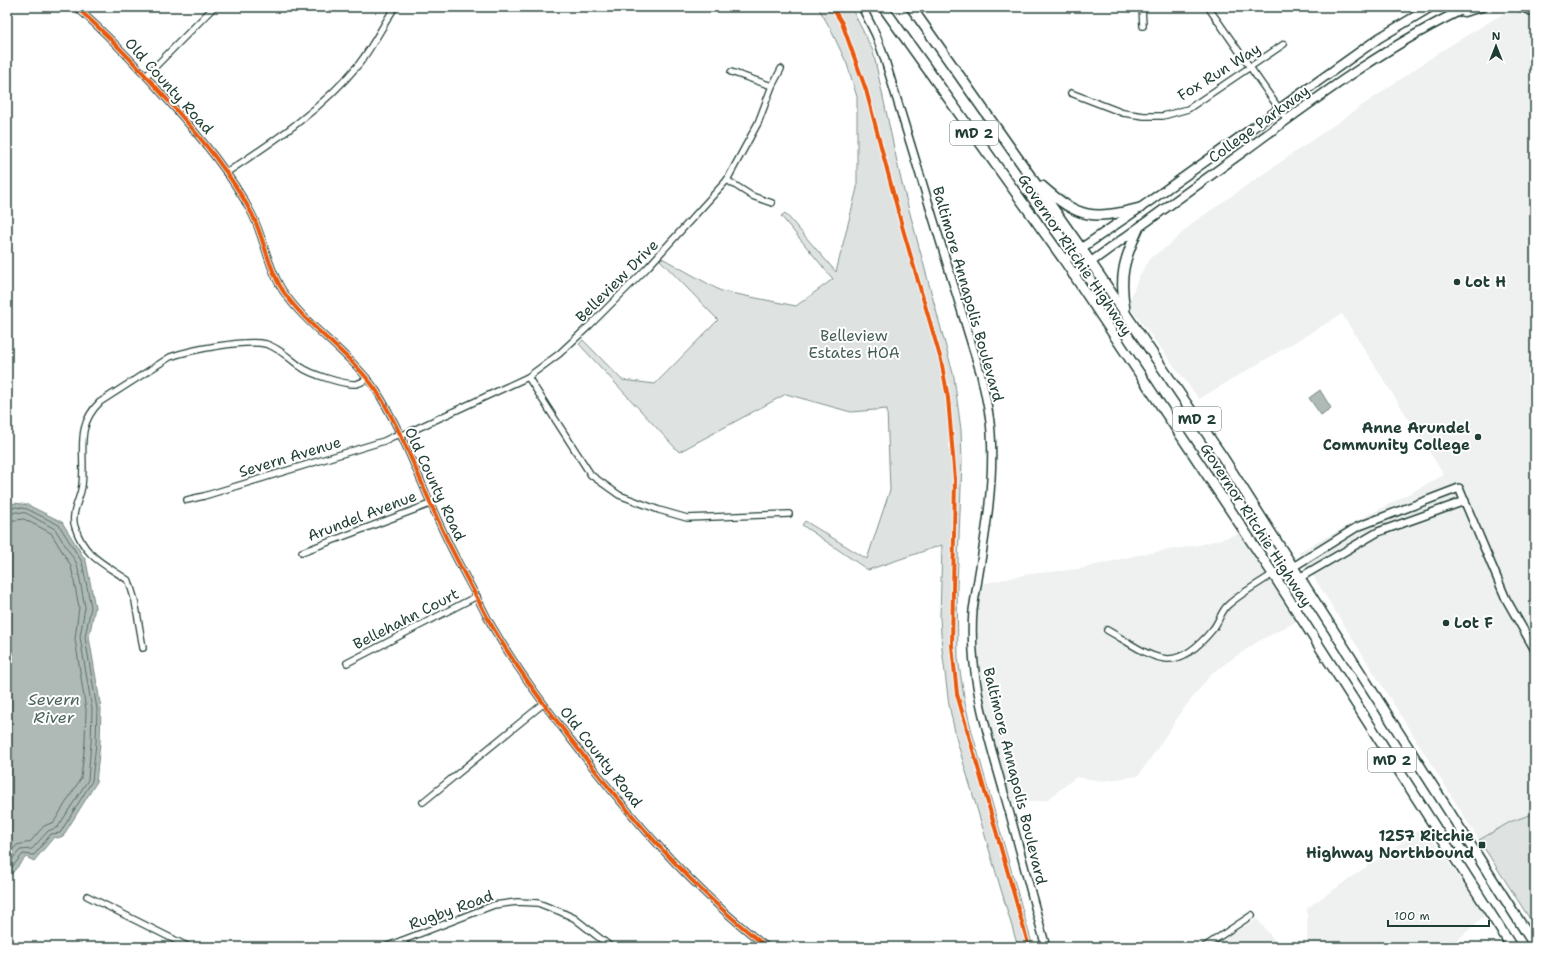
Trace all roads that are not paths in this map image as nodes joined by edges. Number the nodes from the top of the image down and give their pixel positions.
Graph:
1 (76, 7) edge
2 (214, 7) edge
3 (395, 7) edge
4 (862, 7) edge
5 (884, 7) edge
6 (911, 7) edge
7 (1142, 7) edge
8 (1208, 7) edge
9 (1431, 7) edge
10 (1468, 7) edge
11 (1482, 7) edge
12 (1522, 7) edge
13 (1535, 12) edge
14 (1448, 17) junction
15 (1143, 26) dead end
16 (1284, 44) dead end
17 (1251, 67) junction
18 (781, 69) dead end
19 (731, 72) dead end
20 (146, 76) junction
21 (772, 86) junction
22 (1072, 93) dead end
23 (1279, 108) junction
24 (1287, 120) junction
25 (226, 173) junction
26 (1030, 176) junction
27 (727, 180) junction
28 (772, 203) dead end
29 (1140, 208) junction
30 (1138, 229) junction
31 (1081, 248) junction
32 (1064, 260) junction
33 (1091, 262) junction
34 (1073, 275) junction
35 (1126, 315) junction
36 (528, 378) junction
37 (368, 379) junction
38 (399, 435) junction
39 (187, 500) dead end
40 (1465, 501) junction
41 (430, 504) junction
42 (789, 514) dead end
43 (302, 552) dead end
44 (1293, 566) junction
45 (1272, 574) junction
46 (1299, 578) junction
47 (477, 596) junction
48 (1107, 630) dead end
49 (143, 648) dead end
50 (1535, 650) edge
51 (347, 663) dead end
52 (543, 704) junction
53 (423, 802) dead end
54 (87, 896) dead end
55 (1252, 915) dead end
56 (401, 941) junction
57 (1535, 946) edge
58 (189, 947) edge
59 (385, 947) edge
60 (408, 947) edge
61 (610, 947) edge
62 (766, 947) edge
63 (1046, 947) edge
64 (1204, 947) edge
65 (1512, 947) edge

1 - 20 street, Old County Road
2 - 20 street
3 - 25 street
4 - 63 street, Baltimore Annapolis Boulevard
5 - 32 highway, Governor Ritchie Highway / MD 2
6 - 26 highway, Governor Ritchie Highway / MD 2
7 - 15 street
8 - 17 street
9 - 23 main road, College Parkway
10 - 14 main road, College Parkway
11 - 14 main road
12 - 13 main road
14 - 24 main road, College Parkway
16 - 17 street, Fox Run Way
17 - 22 street, Fox Run Way
17 - 23 street
18 - 21 street, Belleview Drive
19 - 21 street
20 - 25 street, Old County Road
21 - 27 street, Belleview Drive
23 - 24 street
23 - 29 main road, College Parkway
24 - 30 main road, College Parkway
25 - 37 street, Old County Road
26 - 29 highway
26 - 31 highway, Governor Ritchie Highway / MD 2
27 - 28 street
27 - 36 street, Belleview Drive
29 - 31 main road, College Parkway
30 - 33 main road, College Parkway
30 - 35 highway
31 - 32 main road, College Parkway
31 - 33 highway, Governor Ritchie Highway / MD 2
32 - 34 highway, Governor Ritchie Highway / MD 2
33 - 34 main road, College Parkway
33 - 35 highway, Governor Ritchie Highway / MD 2
34 - 45 highway, Governor Ritchie Highway / MD 2
35 - 44 highway, Governor Ritchie Highway / MD 2
36 - 38 street, Belleview Drive
36 - 42 street
37 - 38 street, Old County Road
37 - 49 street
38 - 39 street, Severn Avenue
38 - 41 street, Old County Road
40 - 44 street
40 - 46 street
40 - 50 street
41 - 43 street, Arundel Avenue
41 - 47 street, Old County Road
44 - 45 street
44 - 46 highway, Governor Ritchie Highway / MD 2
45 - 46 street
45 - 48 street
45 - 65 highway, Governor Ritchie Highway / MD 2
46 - 57 highway, Governor Ritchie Highway / MD 2
47 - 51 street, Bellehahn Court
47 - 52 street, Old County Road
52 - 53 street
52 - 62 street, Old County Road
54 - 58 street
55 - 64 street
56 - 59 street, Rugby Road
56 - 60 street
56 - 61 street, Rugby Road

